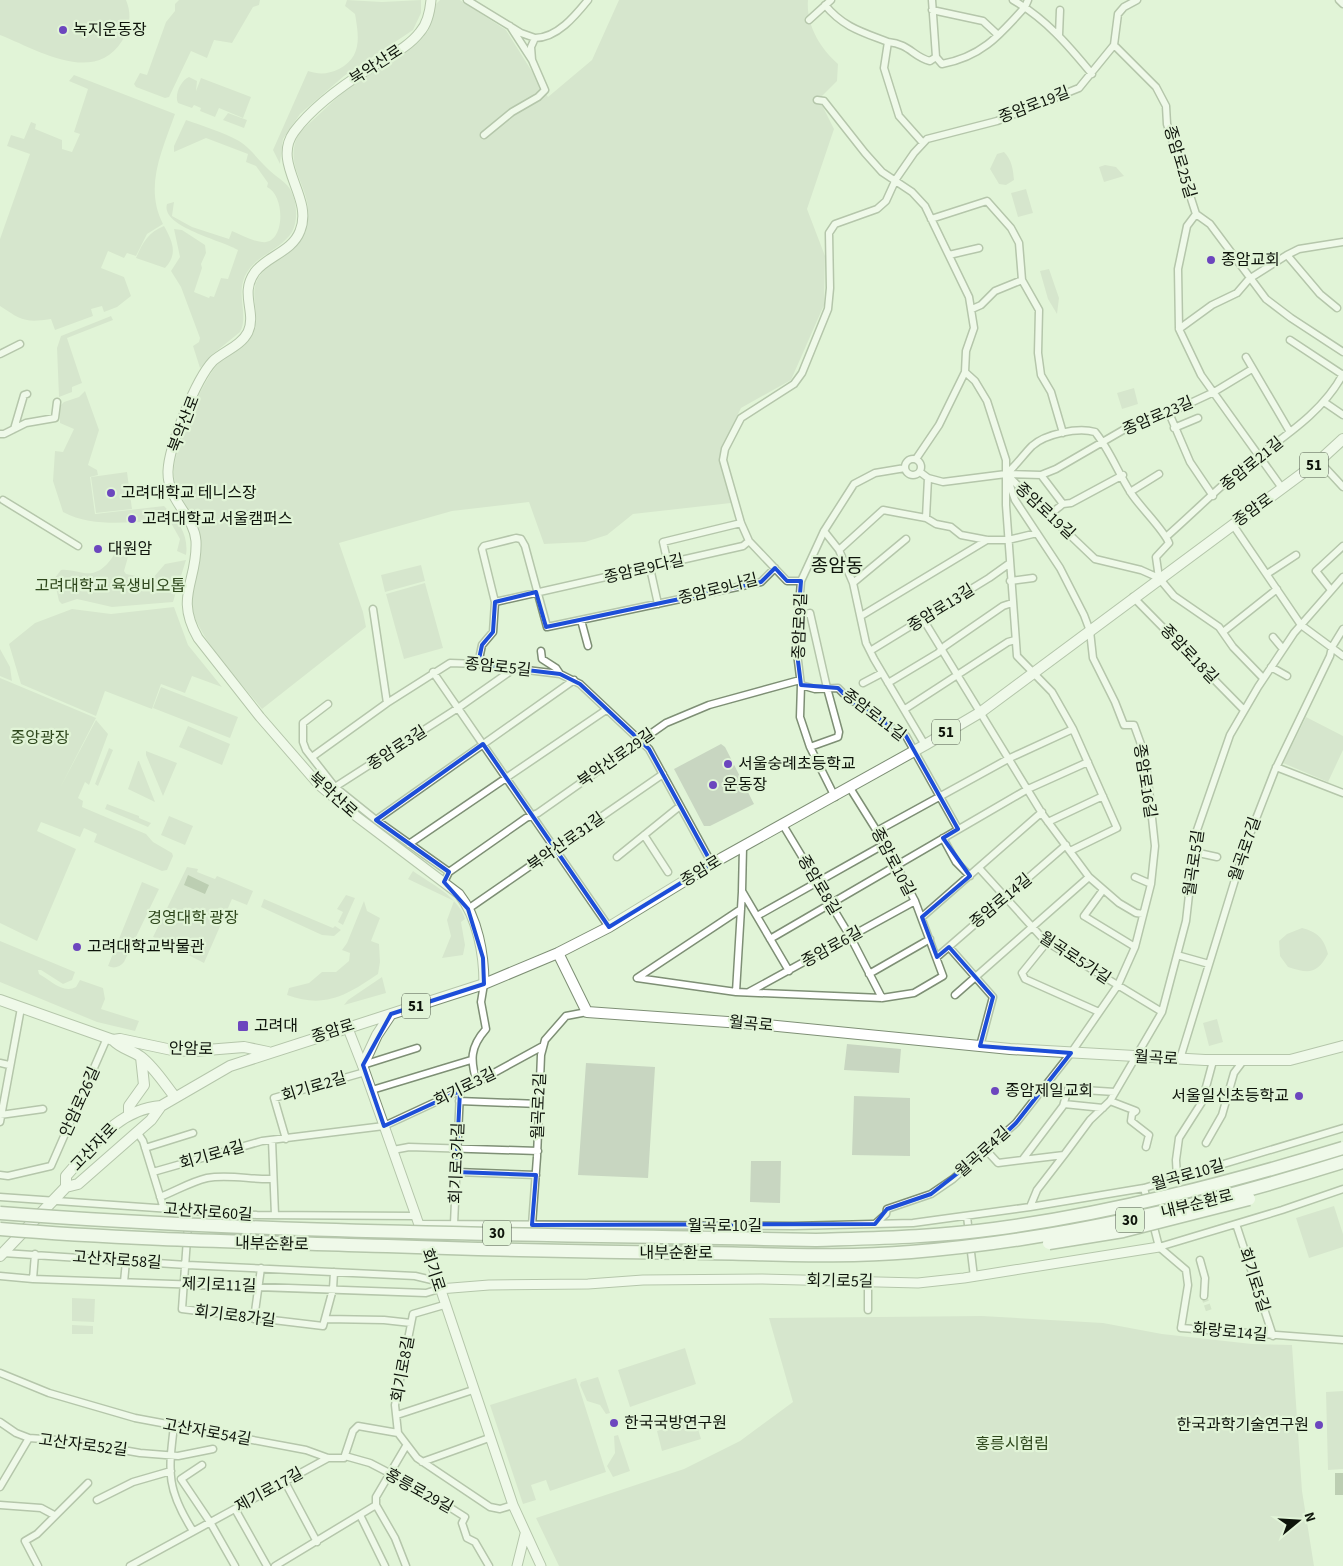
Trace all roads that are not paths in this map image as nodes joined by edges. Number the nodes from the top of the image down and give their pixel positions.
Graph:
1 (431, 0) edge
2 (467, 0) edge
3 (588, 0) edge
4 (831, 0) edge
5 (932, 0) edge
6 (1013, 0) edge
7 (1028, 0) edge
8 (1136, 0) edge
9 (1339, 0) edge
10 (1343, 4) edge
11 (825, 6) junction
12 (1025, 7) junction
13 (932, 10) junction
14 (1060, 10) dead end
15 (809, 20) dead end
16 (510, 26) junction
17 (998, 34) junction
18 (1059, 35) junction
19 (530, 40) junction
20 (519, 42) junction
21 (888, 42) junction
22 (1114, 45) junction
23 (523, 48) junction
24 (936, 57) junction
25 (532, 60) junction
26 (1092, 74) junction
27 (817, 100) dead end
28 (484, 134) dead end
29 (923, 143) junction
30 (896, 179) junction
31 (1196, 214) junction
32 (931, 219) junction
33 (1343, 242) edge
34 (979, 248) dead end
35 (949, 255) junction
36 (1286, 255) junction
37 (1022, 280) junction
38 (1249, 280) junction
39 (972, 308) junction
40 (1337, 308) dead end
41 (1179, 329) junction
42 (1290, 340) dead end
43 (20, 344) dead end
44 (1343, 352) edge
45 (0, 354) edge
46 (1246, 357) dead end
47 (1252, 369) junction
48 (965, 372) junction
49 (1343, 374) edge
50 (1214, 392) junction
51 (27, 394) dead end
52 (57, 402) dead end
53 (1324, 402) junction
54 (1169, 413) junction
55 (1343, 415) edge
56 (1198, 418) dead end
57 (1174, 428) junction
58 (14, 429) junction
59 (1290, 432) junction
60 (1062, 433) junction
61 (0, 434) edge
62 (1343, 439) edge
63 (1103, 441) junction
64 (1259, 455) junction
65 (916, 460) junction
66 (1319, 461) junction
67 (905, 468) junction
68 (920, 472) junction
69 (1006, 474) junction
70 (1041, 474) junction
71 (1159, 474) dead end
72 (1122, 475) junction
73 (928, 478) junction
74 (1343, 487) edge
75 (1282, 488) junction
76 (1130, 492) junction
77 (0, 494) edge
78 (1213, 496) junction
79 (2, 502) edge
80 (1063, 504) junction
81 (1049, 515) junction
82 (926, 518) junction
83 (741, 523) junction
84 (1233, 525) junction
85 (824, 531) junction
86 (1038, 533) junction
87 (1166, 537) junction
88 (906, 539) dead end
89 (987, 540) junction
90 (1008, 540) junction
91 (749, 541) junction
92 (78, 546) dead end
93 (1343, 546) edge
94 (840, 550) junction
95 (1296, 554) dead end
96 (1010, 563) junction
97 (668, 564) junction
98 (650, 568) junction
99 (775, 568) junction
100 (1266, 574) junction
101 (1343, 577) edge
102 (1033, 578) dead end
103 (1159, 578) junction
104 (802, 581) junction
105 (1010, 581) junction
106 (853, 583) junction
107 (1277, 590) junction
108 (1330, 590) junction
109 (536, 592) junction
110 (1133, 597) junction
111 (495, 602) junction
112 (1012, 603) junction
113 (658, 604) junction
114 (373, 609) dead end
115 (799, 616) junction
116 (861, 616) junction
117 (923, 619) junction
118 (581, 620) junction
119 (1301, 625) junction
120 (1343, 629) edge
121 (1090, 631) junction
122 (1223, 632) junction
123 (1273, 637) dead end
124 (1015, 640) junction
125 (588, 646) dead end
126 (1332, 647) junction
127 (942, 649) junction
128 (1283, 649) junction
129 (541, 651) dead end
130 (870, 651) junction
131 (1343, 656) edge
132 (478, 664) junction
133 (1271, 667) junction
134 (515, 668) junction
135 (433, 672) junction
136 (1034, 672) junction
137 (882, 673) junction
138 (560, 674) junction
139 (958, 676) junction
140 (1287, 676) dead end
141 (1263, 678) junction
142 (574, 680) junction
143 (800, 682) junction
144 (888, 682) junction
145 (863, 683) dead end
146 (827, 688) junction
147 (387, 703) junction
148 (328, 704) dead end
149 (458, 708) junction
150 (905, 709) junction
151 (606, 710) junction
152 (1244, 710) junction
153 (981, 712) junction
154 (1073, 729) junction
155 (640, 742) junction
156 (483, 744) junction
157 (925, 745) junction
158 (810, 747) junction
159 (914, 751) junction
160 (312, 758) junction
161 (1010, 758) junction
162 (1088, 762) junction
163 (1276, 767) junction
164 (663, 774) junction
165 (507, 779) junction
166 (335, 787) junction
167 (850, 788) junction
168 (1028, 789) junction
169 (1343, 793) edge
170 (835, 796) junction
171 (939, 796) junction
172 (1103, 796) junction
173 (680, 806) junction
174 (1042, 812) junction
175 (532, 816) junction
176 (376, 820) junction
177 (1048, 822) junction
178 (783, 825) junction
179 (958, 829) junction
180 (878, 831) junction
181 (644, 835) junction
182 (943, 838) junction
183 (409, 844) junction
184 (885, 844) junction
185 (743, 847) junction
186 (1068, 848) junction
187 (556, 850) junction
188 (1194, 852) junction
189 (617, 857) dead end
190 (1217, 857) dead end
191 (712, 864) junction
192 (895, 866) junction
193 (979, 868) junction
194 (449, 872) junction
195 (668, 872) dead end
196 (970, 876) junction
197 (1089, 877) junction
198 (1135, 878) dead end
199 (444, 882) junction
200 (818, 882) junction
201 (1151, 884) junction
202 (1104, 890) junction
203 (742, 891) junction
204 (1004, 897) junction
205 (915, 901) junction
206 (831, 904) junction
207 (468, 909) junction
208 (741, 909) junction
209 (1143, 914) junction
210 (757, 916) junction
211 (922, 917) junction
212 (609, 927) junction
213 (1031, 927) junction
214 (851, 938) junction
215 (770, 939) junction
216 (930, 939) junction
217 (1047, 942) junction
218 (949, 946) junction
219 (1136, 947) junction
220 (558, 953) junction
221 (1177, 955) junction
222 (937, 957) junction
223 (1209, 964) junction
224 (789, 970) junction
225 (869, 974) junction
226 (975, 977) junction
227 (484, 984) junction
228 (1118, 985) junction
229 (736, 992) junction
230 (747, 992) junction
231 (955, 995) dead end
232 (882, 998) junction
233 (0, 1000) edge
234 (21, 1008) junction
235 (587, 1012) junction
236 (1099, 1012) junction
237 (1162, 1012) junction
238 (391, 1014) junction
239 (347, 1026) junction
240 (110, 1039) junction
241 (543, 1046) junction
242 (980, 1046) junction
243 (1343, 1046) edge
244 (417, 1048) dead end
245 (268, 1052) junction
246 (1071, 1053) junction
247 (141, 1057) junction
248 (1136, 1057) junction
249 (1180, 1059) junction
250 (471, 1060) junction
251 (1213, 1060) junction
252 (1243, 1061) junction
253 (0, 1063) edge
254 (10, 1066) junction
255 (364, 1068) junction
256 (3, 1080) edge
257 (477, 1083) junction
258 (372, 1090) junction
259 (460, 1091) junction
260 (1115, 1092) junction
261 (175, 1097) junction
262 (1110, 1101) junction
263 (459, 1102) junction
264 (539, 1104) junction
265 (1064, 1104) junction
266 (161, 1106) junction
267 (1103, 1108) junction
268 (43, 1109) dead end
269 (129, 1114) junction
270 (1, 1115) edge
271 (0, 1122) edge
272 (384, 1126) junction
273 (1343, 1128) edge
274 (137, 1132) junction
275 (193, 1133) dead end
276 (286, 1139) junction
277 (1343, 1139) edge
278 (272, 1140) junction
279 (1206, 1144) dead end
280 (1146, 1147) dead end
281 (145, 1148) junction
282 (457, 1148) junction
283 (1343, 1148) edge
284 (393, 1150) junction
285 (538, 1151) junction
286 (986, 1151) junction
287 (1064, 1155) junction
288 (1023, 1159) junction
289 (1343, 1162) edge
290 (1343, 1170) edge
291 (153, 1172) junction
292 (456, 1172) junction
293 (0, 1175) edge
294 (536, 1175) junction
295 (1177, 1178) junction
296 (274, 1179) junction
297 (66, 1187) junction
298 (1144, 1188) junction
299 (1343, 1189) edge
300 (0, 1197) edge
301 (160, 1197) junction
302 (52, 1202) junction
303 (1030, 1207) junction
304 (164, 1209) junction
305 (0, 1213) edge
306 (189, 1213) junction
307 (275, 1216) junction
308 (967, 1216) junction
309 (417, 1220) junction
310 (454, 1224) junction
311 (532, 1224) junction
312 (875, 1224) junction
313 (1236, 1224) junction
314 (0, 1229) edge
315 (994, 1229) junction
316 (1159, 1247) junction
317 (912, 1252) junction
318 (2, 1254) edge
319 (35, 1254) junction
320 (1200, 1260) dead end
321 (126, 1261) junction
322 (187, 1263) junction
323 (261, 1268) junction
324 (334, 1272) junction
325 (0, 1276) edge
326 (974, 1277) junction
327 (33, 1279) junction
328 (124, 1282) junction
329 (868, 1282) junction
330 (185, 1284) junction
331 (438, 1285) junction
332 (259, 1286) junction
333 (333, 1289) junction
334 (1204, 1296) tunnel mouth
335 (444, 1305) junction
336 (868, 1310) dead end
337 (254, 1319) junction
338 (326, 1319) junction
339 (411, 1323) junction
340 (1272, 1336) junction
341 (1343, 1340) edge
342 (0, 1373) edge
343 (472, 1390) junction
344 (397, 1415) junction
345 (0, 1422) edge
346 (174, 1426) junction
347 (398, 1433) junction
348 (29, 1438) junction
349 (489, 1438) junction
350 (406, 1446) junction
351 (213, 1449) dead end
352 (170, 1456) junction
353 (345, 1456) junction
354 (328, 1458) junction
355 (422, 1462) junction
356 (202, 1465) dead end
357 (171, 1471) junction
358 (390, 1475) junction
359 (284, 1482) junction
360 (88, 1483) dead end
361 (0, 1487) edge
362 (97, 1500) dead end
363 (0, 1505) edge
364 (376, 1505) junction
365 (513, 1505) junction
366 (235, 1509) junction
367 (360, 1515) junction
368 (54, 1516) junction
369 (210, 1522) junction
370 (193, 1532) junction
371 (525, 1534) junction
372 (317, 1542) junction
373 (38, 1566) edge
374 (130, 1566) edge
375 (235, 1566) edge
376 (267, 1566) edge
377 (275, 1566) edge
378 (385, 1566) edge
379 (406, 1566) edge
380 (489, 1566) edge
381 (518, 1566) edge
382 (541, 1566) edge

1 - 199 street, 북악산로
2 - 16 street
3 - 19 street
4 - 11 street
5 - 13 street
6 - 12 street
7 - 12 street
8 - 22 street
9 - 10 street
11 - 15 street
11 - 21 street
12 - 17 street
12 - 18 street
13 - 17 street
13 - 24 street
14 - 18 street
16 - 19 street
16 - 20 street
17 - 24 street
18 - 26 street
19 - 20 street
19 - 23 street
19 - 25 street
20 - 23 street
21 - 24 street
21 - 29 street
22 - 26 street, 종암로19길
22 - 31 street, 종암로25길
23 - 25 street
25 - 28 street
26 - 29 street, 종암로19길
27 - 30 street
29 - 30 street
30 - 32 street
30 - 83 street
31 - 38 street, 종암로25길
31 - 41 street, 종암로23길
32 - 35 street
32 - 37 street
33 - 36 street
34 - 35 street
35 - 39 street
36 - 38 street
36 - 40 street
37 - 39 street
37 - 60 street
38 - 41 street
38 - 44 street, 종암로25길
39 - 48 street
41 - 50 street, 종암로23길
42 - 49 street
43 - 45 street
46 - 47 street, 종암로21길
47 - 50 street
47 - 59 street, 종암로21길
48 - 65 street
48 - 69 street, 종암로19길
49 - 53 street, 종암로21길
50 - 54 street, 종암로23길
50 - 64 street, 종암로23길
51 - 58 street
52 - 58 street
53 - 55 street
53 - 59 street, 종암로21길
54 - 57 street, 종암로21길
54 - 63 street, 종암로23길
56 - 57 street
57 - 78 street, 종암로21길
58 - 61 street
59 - 64 street, 종암로21길
60 - 63 street
60 - 69 street
62 - 66 main road, 종암로 / 51
63 - 70 street, 종암로23길
63 - 72 street
64 - 75 street, 종암로23길
64 - 78 street, 종암로21길
65 - 67 street
65 - 68 street
66 - 74 street
66 - 75 main road, 종암로 / 51
67 - 68 street
67 - 85 street, 종암로9길
68 - 73 street
69 - 70 street
69 - 73 street
69 - 81 street, 종암로19길
69 - 86 street
69 - 90 street
70 - 80 street
71 - 76 street
72 - 76 street
72 - 80 street
73 - 82 street
75 - 84 main road, 종암로 / 51
76 - 87 street
77 - 79 street
78 - 87 street, 종암로21길
79 - 92 street
80 - 81 street
81 - 103 street, 종암로19길
82 - 89 street
82 - 94 street
83 - 91 street
83 - 97 street
84 - 100 street
84 - 103 main road, 종암로 / 51
85 - 94 street
85 - 104 street, 종암로9길
86 - 90 street
86 - 121 street
87 - 103 street
88 - 106 street
89 - 90 street
89 - 116 street, 종암로13길
90 - 96 street
91 - 97 street, 종암로9다길
91 - 99 street
93 - 108 street
94 - 106 street
95 - 100 street
96 - 105 street
96 - 117 street, 종암로13길
97 - 98 street, 종암로9다길
98 - 109 street, 종암로9다길
98 - 113 street, 종암로9나길
99 - 104 street
99 - 113 street, 종암로9나길
100 - 107 street
101 - 108 street, 월곡로5길
102 - 105 street
103 - 110 main road, 종암로 / 51
103 - 122 street
104 - 115 street, 종암로9길
105 - 112 street
106 - 116 street
107 - 119 street
107 - 122 street
108 - 119 street, 월곡로5길
109 - 111 street, 종암로9다길
109 - 111 street
109 - 118 street, 종암로9나길
110 - 121 main road, 종암로 / 51
110 - 152 street, 종암로18길
111 - 132 street
112 - 124 street
112 - 127 street, 종암로13길
113 - 118 street, 종암로9나길
114 - 147 street
115 - 143 street, 종암로9길
115 - 146 street, 종암로11길
116 - 130 street
117 - 127 street
117 - 130 street, 종암로13길
118 - 125 street
119 - 126 street
119 - 128 street, 월곡로5길
120 - 126 street, 월곡로7길
121 - 136 main road, 종암로 / 51
121 - 201 street, 종암로16길
122 - 141 street
123 - 128 street
124 - 136 street
124 - 139 street
126 - 131 street
126 - 163 street, 월곡로7길
127 - 139 street
127 - 144 street, 종암로13길
128 - 133 street, 월곡로5길
129 - 138 street, 종암로5길
130 - 137 street
132 - 134 street, 종암로5길
132 - 135 street, 종암로5길
133 - 140 street
133 - 141 street, 월곡로5길
134 - 138 street, 종암로5길
134 - 149 street, 종암로3길
135 - 147 street, 종암로5길
135 - 149 street
136 - 153 main road, 종암로 / 51
136 - 154 street
137 - 144 street
137 - 145 street
138 - 142 street, 종암로5길
139 - 150 street
139 - 153 street
141 - 152 street, 월곡로5길
142 - 151 street, 종암로5길
142 - 156 street
143 - 146 street
143 - 155 street, 북악산로29길
143 - 158 street, 종암로9길
144 - 150 street
146 - 158 street
146 - 159 street, 종암로11길
147 - 160 street, 종암로5길
148 - 160 street
149 - 156 street
149 - 166 street, 종암로3길
150 - 157 street
151 - 155 street, 종암로5길
151 - 165 street
152 - 188 street, 월곡로5길
153 - 157 main road, 종암로 / 51
153 - 161 street
154 - 161 street
154 - 162 street
155 - 164 street, 종암로5길
155 - 175 street, 북악산로29길
156 - 165 street
156 - 176 street
157 - 159 main road, 종암로 / 51
158 - 170 street, 종암로9길
159 - 167 main road, 종암로 / 51
159 - 171 street
160 - 166 street
161 - 168 street
161 - 171 street
162 - 168 street
162 - 172 street
163 - 169 street
163 - 223 street, 월곡로7길
164 - 173 street, 종암로5길
164 - 187 street, 북악산로31길
165 - 175 street
165 - 183 street
166 - 176 street
167 - 170 main road, 종암로 / 51
167 - 180 street, 종암로10길
168 - 174 street
168 - 179 street
170 - 178 main road, 종암로 / 51
171 - 179 street
171 - 180 street
172 - 177 street
172 - 186 street, 종암로14길
173 - 181 street
173 - 191 street, 종암로5길
174 - 177 street
174 - 193 street
175 - 187 street
175 - 194 street, 북악산로29길
176 - 183 street
177 - 186 street
178 - 185 main road, 종암로 / 51
178 - 200 street, 종암로8길
179 - 182 street
180 - 184 street, 종암로10길
181 - 189 street
181 - 195 street
182 - 192 street
182 - 196 street
183 - 194 street
184 - 192 street, 종암로10길
184 - 200 street
185 - 191 main road, 종암로 / 51
185 - 203 street
186 - 197 street
186 - 204 street, 종암로14길
187 - 207 street, 북악산로31길
187 - 212 street
188 - 190 street
188 - 221 street, 월곡로5길
191 - 212 main road, 종암로 / 51
192 - 205 street, 종암로10길
192 - 206 street
193 - 196 street
193 - 204 street, 월곡로5가길
194 - 199 street
196 - 211 street
197 - 202 street
197 - 213 street
198 - 201 street
199 - 207 street, 북악산로
200 - 206 street, 종암로8길
200 - 210 street
201 - 209 street, 종암로16길
202 - 209 street
202 - 219 street
203 - 208 street
203 - 210 street, 종암로6길
204 - 213 street, 월곡로5가길
204 - 218 street, 종암로14길
205 - 211 street, 종암로10길
205 - 214 street, 종암로6길
206 - 214 street, 종암로8길
206 - 215 street
207 - 227 street, 북악산로
208 - 229 street
208 - 229 street
209 - 219 street, 종암로16길
210 - 215 street, 종암로6길
211 - 216 street, 종암로10길
212 - 220 main road, 종암로 / 51
213 - 217 street, 월곡로5가길
213 - 226 street
214 - 224 street, 종암로6길
214 - 225 street, 종암로8길
215 - 224 street, 종암로6길
216 - 222 street, 종암로10길
216 - 225 street
217 - 228 street, 월곡로5가길
217 - 236 street
218 - 222 street, 종암로14길
218 - 226 street
219 - 228 street, 종암로16길
220 - 227 main road, 종암로 / 51
220 - 235 main road
221 - 223 street
221 - 237 street, 월곡로5길
222 - 232 street, 종암로10길
223 - 249 street, 월곡로7길
224 - 230 street
225 - 232 street, 종암로8길
226 - 231 street
226 - 242 street
227 - 238 main road, 종암로 / 51
227 - 250 street
228 - 236 street, 종암로16길
228 - 237 street, 월곡로5가길
229 - 230 street
230 - 232 street
233 - 234 main road, 안암로
234 - 240 main road, 안암로
234 - 254 street
235 - 241 street, 월곡로2길
235 - 242 main road, 월곡로
236 - 246 street, 종암로16길
237 - 248 street, 월곡로5길
238 - 239 main road, 종암로 / 51
238 - 255 main road
239 - 245 main road, 종암로 / 51
239 - 255 street, 회기로
240 - 245 main road, 안암로
240 - 247 main road, 안암로
240 - 293 street, 안암로26길
241 - 257 street, 회기로3길
241 - 264 street, 월곡로2길
242 - 246 main road, 월곡로
243 - 252 main road, 월곡로
244 - 255 street
245 - 261 main road, 고산자로 / 51
246 - 248 main road, 월곡로
246 - 286 street, 월곡로4길
247 - 261 main road, 안암로
247 - 269 main road
248 - 249 main road, 월곡로
248 - 260 street, 월곡로5길
249 - 251 main road, 월곡로
250 - 257 street
250 - 258 street
251 - 252 main road, 월곡로
251 - 295 street
252 - 279 street
253 - 254 street
254 - 256 street
255 - 258 street, 회기로
255 - 276 street, 회기로2길
256 - 270 street
257 - 259 street, 회기로3길
258 - 272 street, 회기로
259 - 263 street, 회기로3가길
259 - 272 street, 회기로3길
260 - 262 street, 월곡로5길
260 - 265 street
261 - 266 main road, 고산자로 / 51
262 - 267 street, 월곡로5길
262 - 280 street
263 - 264 street, 회기로3가길
263 - 282 street, 회기로3가길
264 - 285 street, 월곡로2길
265 - 267 street
265 - 288 street
266 - 269 main road, 고산자로 / 51
266 - 274 main road, 고산자로 / 51
267 - 287 street, 월곡로5길
268 - 270 street
269 - 297 main road, 고산자로 / 51
270 - 271 street
272 - 276 street, 회기로4길
272 - 284 street, 회기로
273 - 295 street, 월곡로10길
274 - 281 street
274 - 297 main road, 고산자로 / 51
275 - 281 street
276 - 278 street, 회기로4길
277 - 315 highway, bridge
278 - 291 street, 회기로4길
278 - 296 street
281 - 291 street
282 - 284 street
282 - 285 street
282 - 292 street, 회기로3가길
283 - 315 highway, 내부순환로 / 30, bridge
284 - 309 street, 회기로
285 - 294 street, 월곡로2길
286 - 288 street
286 - 312 street, 월곡로4길
287 - 288 street
287 - 303 street
289 - 317 highway, 내부순환로 / 30, bridge
290 - 317 highway, bridge
291 - 301 street
292 - 294 street
292 - 310 street, 회기로3가길
294 - 311 street, 월곡로2길
295 - 298 street, 월곡로10길
296 - 301 street
296 - 307 street
297 - 302 main road, 고산자로 / 51
298 - 303 street, 월곡로10길
298 - 316 street
299 - 313 street, 회기로5길
300 - 302 street, 고산자로60길
301 - 304 street
302 - 304 street, 고산자로60길
302 - 318 main road, 고산자로 / 51, bridge
303 - 308 street, 월곡로10길
304 - 306 street, 고산자로60길
305 - 315 highway, 내부순환로 / 30, bridge
306 - 307 street, 고산자로60길
306 - 322 street, 회기로8가길, bridge
307 - 309 street, 고산자로60길
308 - 312 street, 월곡로10길
308 - 326 street, bridge
309 - 310 street, 월곡로10길
309 - 331 street, 회기로, bridge
310 - 311 street, 월곡로10길
311 - 312 street, 월곡로10길
313 - 316 street, 회기로5길
313 - 340 street, 회기로5길
314 - 317 highway, 내부순환로 / 30, bridge
316 - 326 street, 회기로5길
316 - 340 street, 화랑로14길
318 - 319 street, 고산자로58길
319 - 321 street, 고산자로58길
319 - 327 street
320 - 334 street
321 - 322 street, 고산자로58길
321 - 328 street
322 - 323 street, 고산자로58길
322 - 330 street, 회기로8가길
323 - 324 street, 고산자로58길
323 - 332 street
324 - 331 street, 고산자로58길
324 - 333 street
325 - 327 street, 제기로11길
326 - 329 street, 회기로5길
327 - 328 street, 제기로11길
328 - 330 street, 제기로11길
329 - 331 street, 회기로5길
329 - 336 street
330 - 332 street, 제기로11길
330 - 337 street, 회기로8가길
331 - 333 street, 제기로11길
331 - 335 street, 회기로
332 - 333 street, 제기로11길
332 - 337 street
333 - 338 street
335 - 339 street, 회기로8길
335 - 343 street, 회기로
337 - 338 street, 회기로8가길
338 - 339 street, 회기로8가길
339 - 344 street, 회기로8길
340 - 341 street, 화랑로14길
342 - 346 street, 고산자로54길
343 - 344 street
343 - 349 street, 회기로
344 - 347 street, 회기로8길
345 - 348 street, 고산자로52길
346 - 352 street
346 - 354 street, 고산자로54길
347 - 350 street, 회기로8길
347 - 353 street
348 - 352 street, 고산자로52길
348 - 361 street
349 - 355 street
349 - 365 street, 회기로
350 - 355 street, 회기로8길
350 - 358 street
351 - 352 street, 고산자로52길
352 - 357 street
353 - 354 street, 고산자로54길
353 - 358 street, 홍릉로29길
354 - 359 street, 제기로17길
355 - 365 street, 회기로8길
356 - 369 street
357 - 362 street
357 - 370 street
358 - 364 street
358 - 380 street, 홍릉로29길
359 - 366 street, 제기로17길
359 - 372 street
360 - 368 street
363 - 368 street
364 - 367 street
364 - 379 street
365 - 371 street, 회기로
366 - 369 street, 제기로17길
366 - 376 street
367 - 372 street
367 - 378 street
368 - 373 street
369 - 370 street, 제기로17길
369 - 375 street
370 - 374 street, 제기로17길
371 - 381 street
371 - 382 street, 회기로
372 - 377 street

